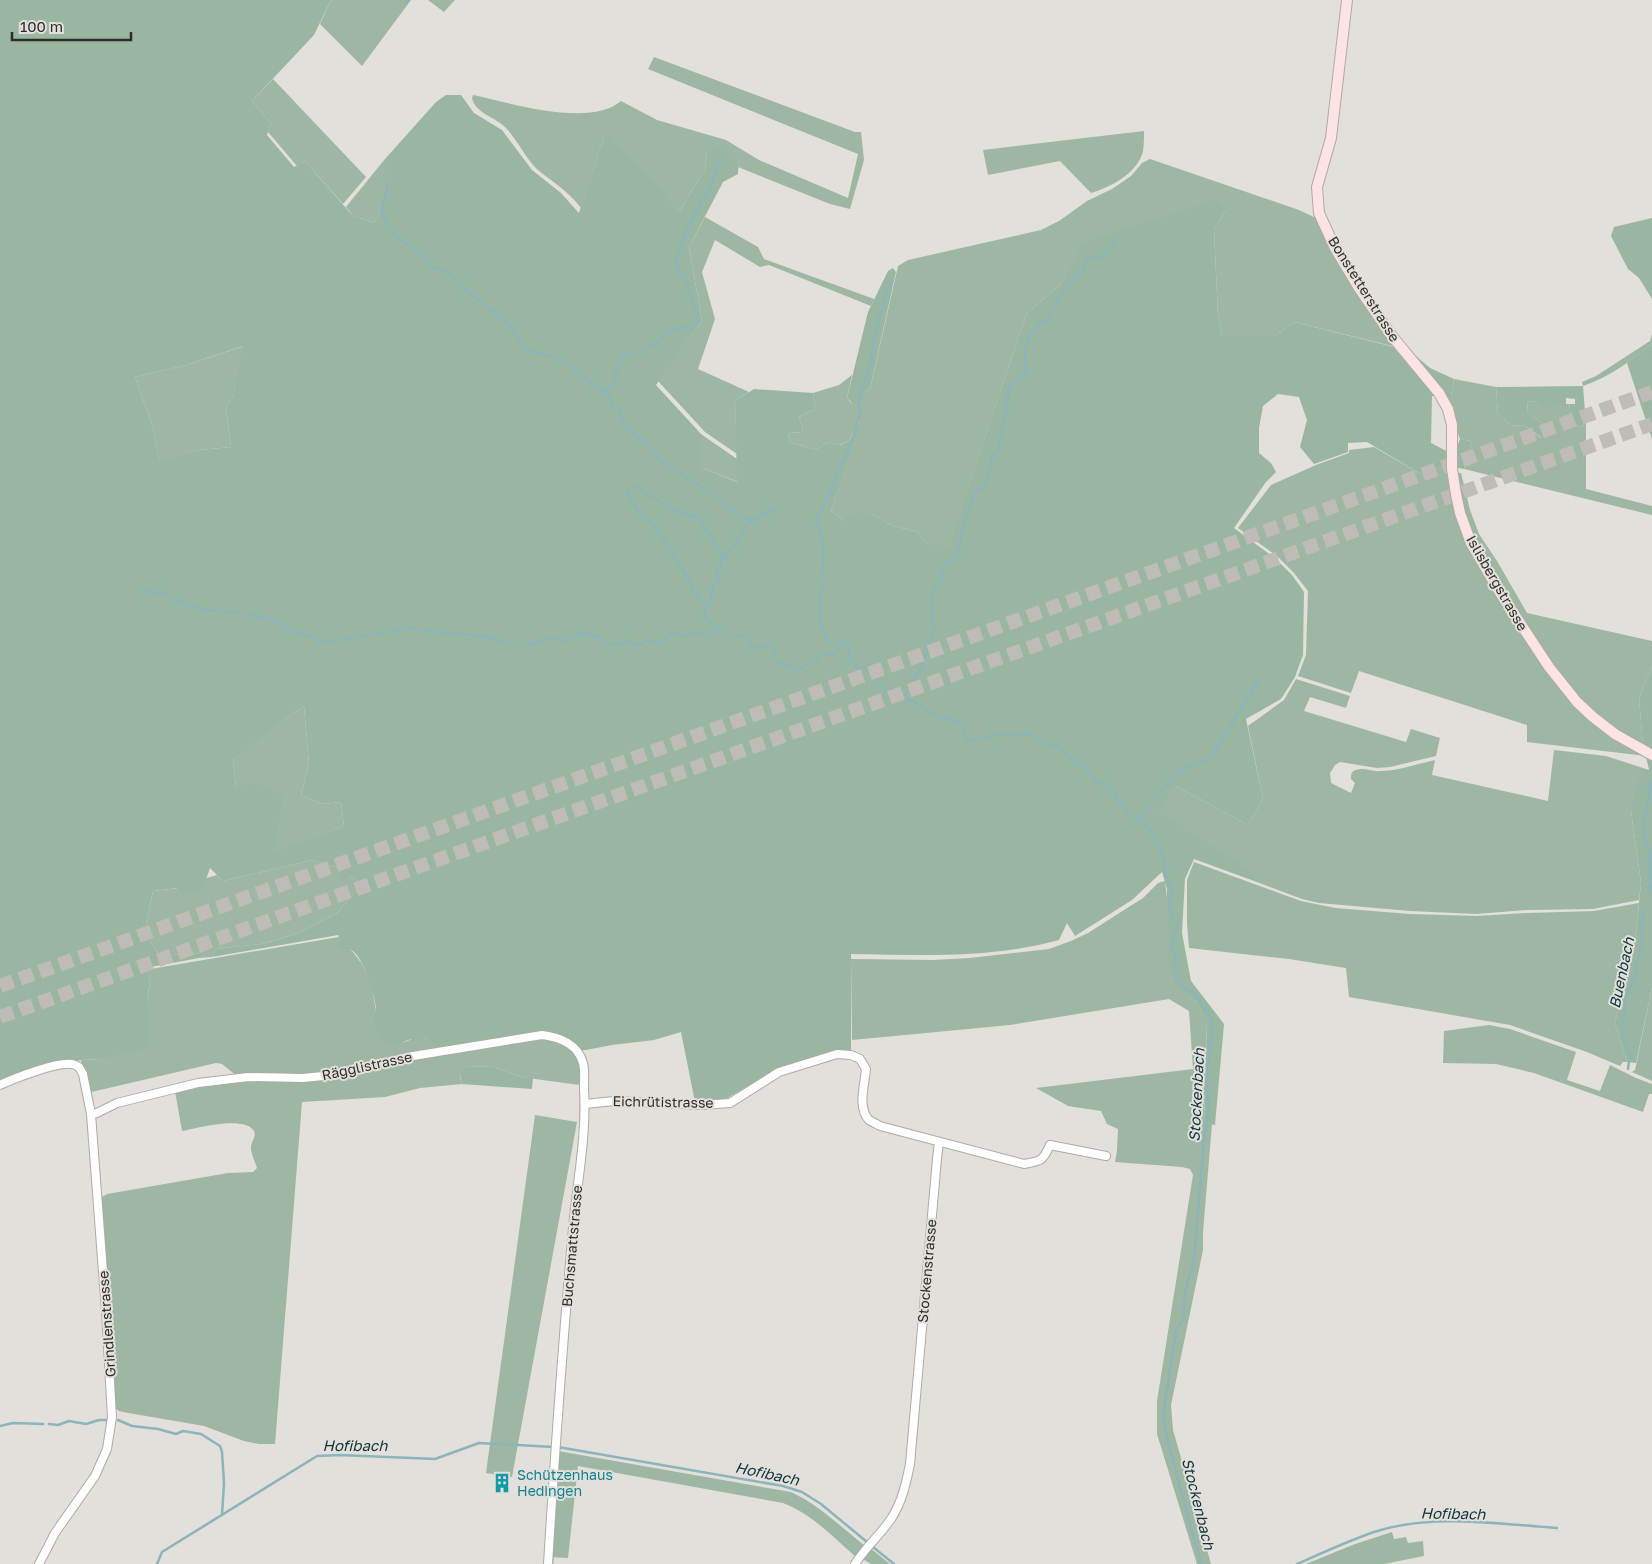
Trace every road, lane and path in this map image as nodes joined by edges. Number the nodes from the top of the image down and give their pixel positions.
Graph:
1 (1347, 0) edge
2 (1417, 367) joint
3 (1652, 755) edge
4 (580, 1056) joint
5 (0, 1085) edge
6 (585, 1104) junction
7 (91, 1114) junction
8 (940, 1142) junction
9 (1106, 1156) dead end
10 (38, 1564) edge
11 (548, 1564) edge
12 (855, 1564) edge

1 - 2 street, Bonstetterstrasse
2 - 3 street, Islisbergstrasse
4 - 6 street, Buchsmattstrasse
4 - 7 street, Rägglistrasse
5 - 7 street, Grindlenstrasse
6 - 8 street, Eichrütistrasse
6 - 11 street, Buchsmattstrasse
7 - 10 street, Grindlenstrasse
8 - 9 street
8 - 12 street, Stockenstrasse

